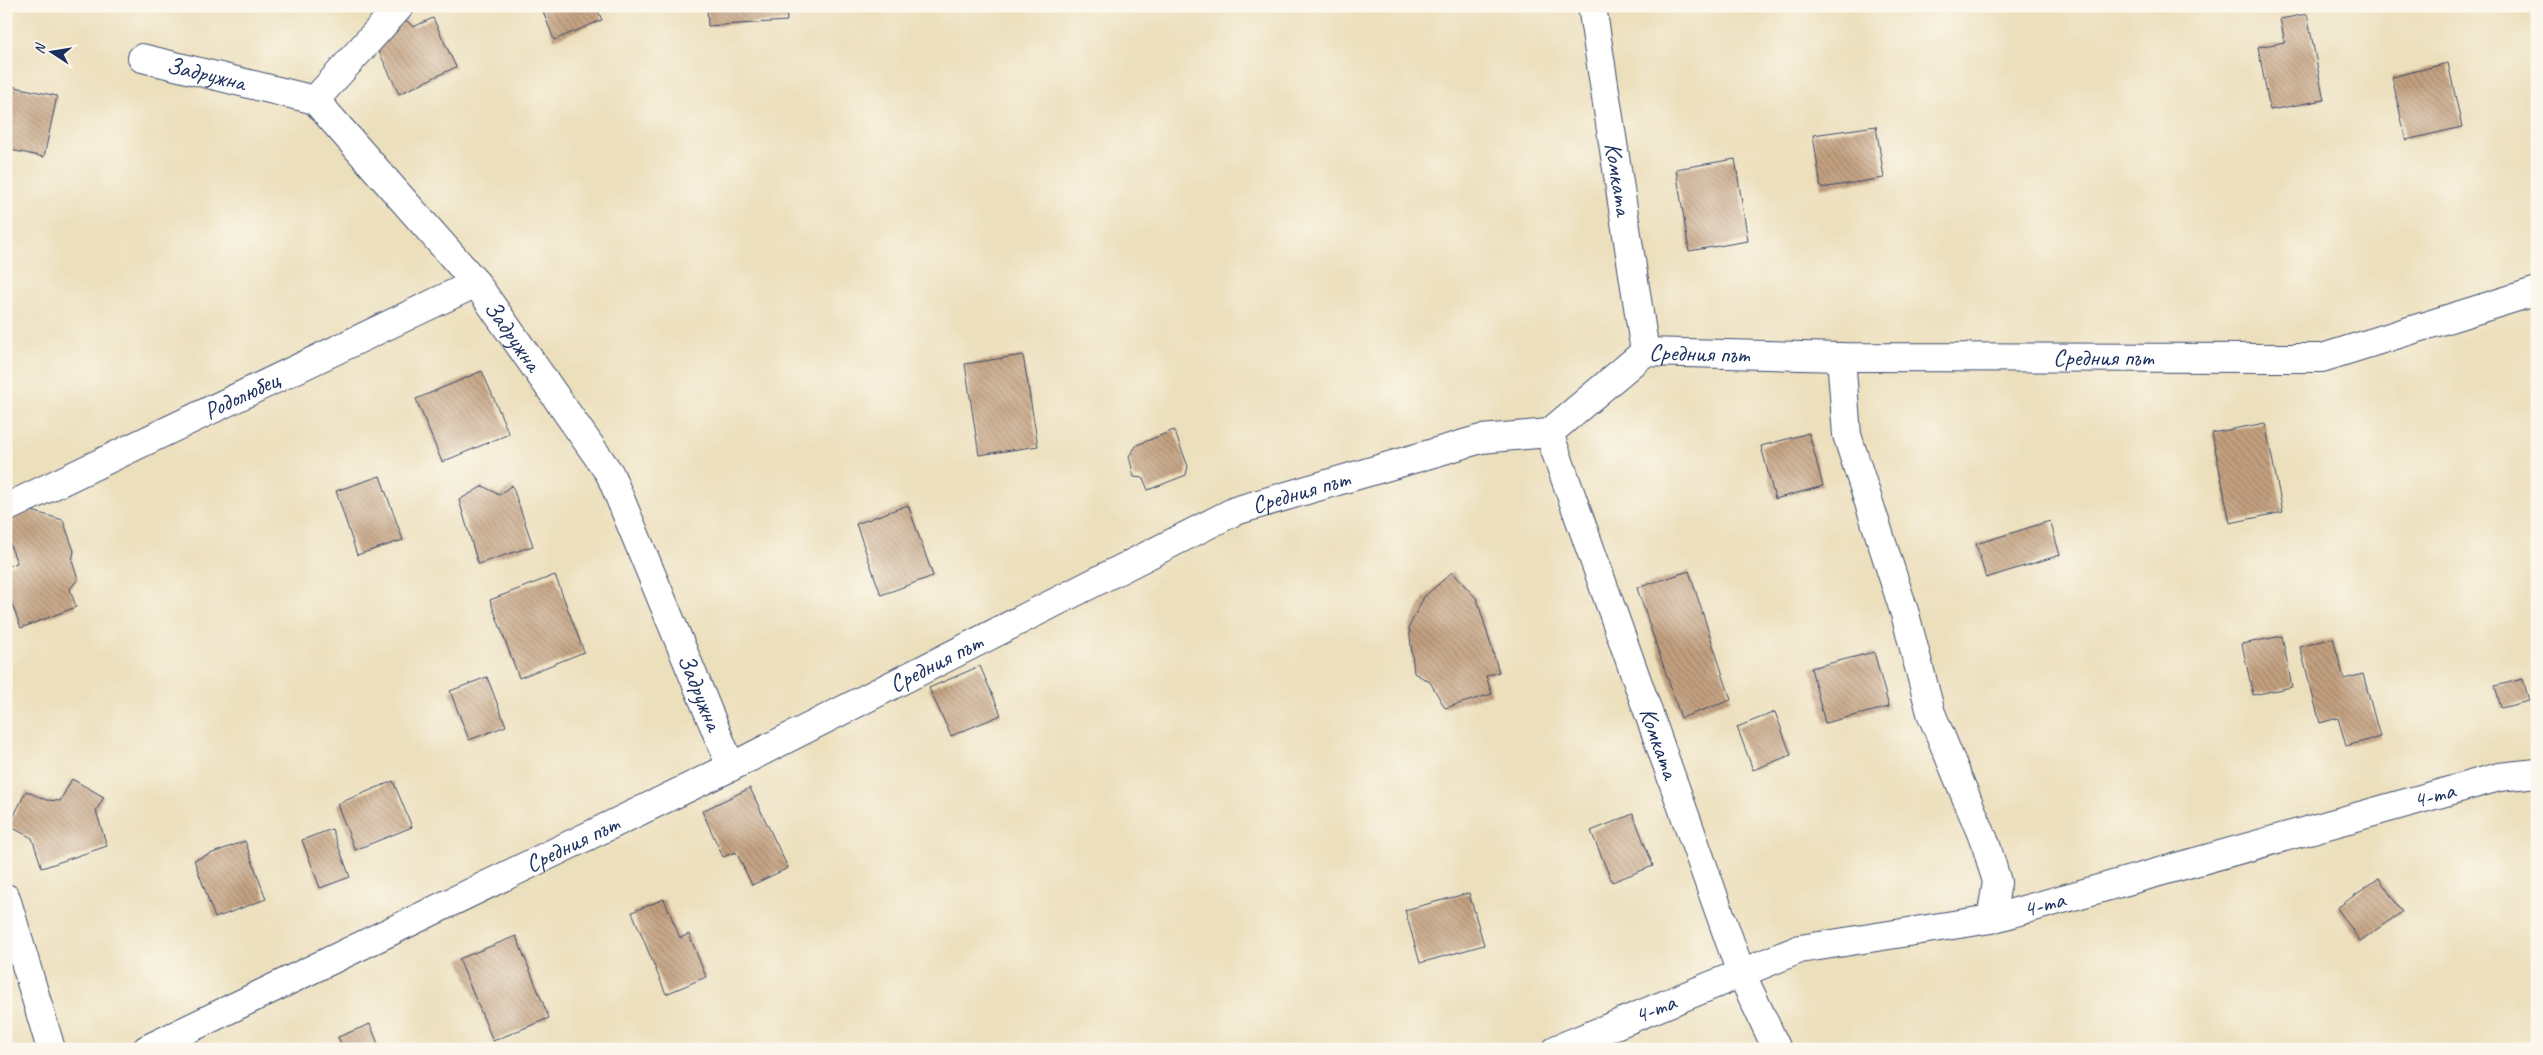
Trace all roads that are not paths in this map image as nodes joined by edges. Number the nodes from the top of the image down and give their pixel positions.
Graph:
1 (1592, 6) edge
2 (393, 9) edge
3 (142, 58) dead end
4 (315, 100) junction
5 (476, 283) junction
6 (2537, 291) edge
7 (1645, 352) junction
8 (1841, 357) junction
9 (1549, 433) junction
10 (6, 508) edge
11 (731, 767) junction
12 (2537, 773) edge
13 (6, 898) edge
14 (1991, 919) junction
15 (1741, 973) junction
16 (51, 1049) edge
17 (147, 1049) edge
18 (1557, 1049) edge
19 (1777, 1049) edge

1 - 7 street, Комката
2 - 4 street
3 - 4 street, Задружна
4 - 5 street, Задружна
5 - 10 street, Родолюбец
5 - 11 street, Задружна
6 - 8 street, Средния път
7 - 8 street, Средния път
7 - 9 street, Средния път
8 - 14 street
9 - 11 street, Средния път
9 - 15 street, Комката
11 - 17 street, Средния път
12 - 14 street, 4-та
13 - 16 street
14 - 15 street, 4-та
15 - 18 street, 4-та
15 - 19 street, Комката

